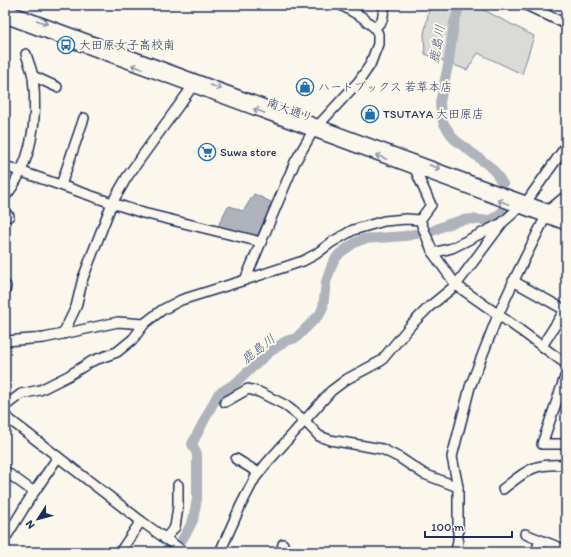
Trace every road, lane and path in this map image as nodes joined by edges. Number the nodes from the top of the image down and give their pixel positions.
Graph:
1 (341, 5) edge
2 (385, 5) edge
3 (526, 5) edge
4 (5, 9) edge
5 (5, 18) edge
6 (566, 24) edge
7 (375, 28) junction
8 (26, 54) dead end
9 (33, 76) junction
10 (195, 83) junction
11 (57, 88) dead end
12 (84, 118) dead end
13 (316, 128) junction
14 (566, 146) edge
15 (5, 166) edge
16 (415, 169) junction
17 (21, 171) junction
18 (61, 185) junction
19 (566, 196) edge
20 (5, 197) edge
21 (527, 201) junction
22 (112, 203) junction
23 (520, 208) junction
24 (547, 214) junction
25 (566, 216) edge
26 (420, 220) junction
27 (503, 222) junction
28 (566, 225) edge
29 (261, 242) junction
30 (433, 253) junction
31 (245, 280) junction
32 (513, 281) junction
33 (5, 285) edge
34 (456, 285) junction
35 (5, 291) edge
36 (498, 315) junction
37 (144, 324) junction
38 (63, 334) junction
39 (5, 341) edge
40 (542, 346) junction
41 (566, 364) edge
42 (566, 374) edge
43 (225, 402) dead end
44 (5, 406) edge
45 (5, 416) edge
46 (304, 420) junction
47 (566, 444) edge
48 (58, 457) junction
49 (236, 459) dead end
50 (566, 465) edge
51 (5, 471) edge
52 (259, 473) junction
53 (178, 485) dead end
54 (458, 487) junction
55 (503, 489) dead end
56 (34, 492) junction
57 (141, 521) junction
58 (525, 534) dead end
59 (165, 538) junction
60 (5, 539) edge
61 (540, 540) junction
62 (566, 550) edge
63 (120, 552) edge
64 (184, 552) edge
65 (220, 552) edge
66 (456, 552) edge
67 (536, 552) edge

1 - 7 street
2 - 7 street
3 - 6 street
4 -> 10 street, 南大通り
10 -> 5 street, 南大通り
7 - 13 street
8 - 9 street
9 - 11 street
9 - 17 street
10 - 13 street, 南大通り
10 - 22 street
12 - 18 street
16 -> 13 street, 南大通り
13 -> 21 street, 南大通り
13 - 29 street
14 - 21 street
15 - 17 street
23 -> 16 street, 南大通り
16 - 26 street
17 - 18 street
17 - 20 street
18 - 22 street
19 - 24 street
21 - 23 street
21 - 24 street, 南大通り
22 - 29 street
22 - 38 street
23 - 24 street, 南大通り
23 - 27 street
24 - 25 street, 南大通り
24 - 28 street, 南大通り
24 - 32 street
26 - 30 street
26 - 31 street
27 - 30 street
27 - 34 street
29 - 31 street
30 - 34 street
31 - 37 street
32 - 36 street
32 - 40 street
33 - 35 street
34 - 36 street
34 - 46 street
36 - 40 street
36 - 54 street
37 - 38 street
37 - 44 street
38 - 39 street
40 - 41 street
42 - 47 street
43 - 46 street
45 - 48 street
46 - 52 street
46 - 54 street
48 - 56 street
48 - 57 street
49 - 52 street
50 - 55 street
51 - 56 street
52 - 65 street
53 - 59 street
54 - 66 street
56 - 60 street
57 - 59 street
57 - 63 street
58 - 61 street
59 - 64 street
61 - 62 street
61 - 67 street

